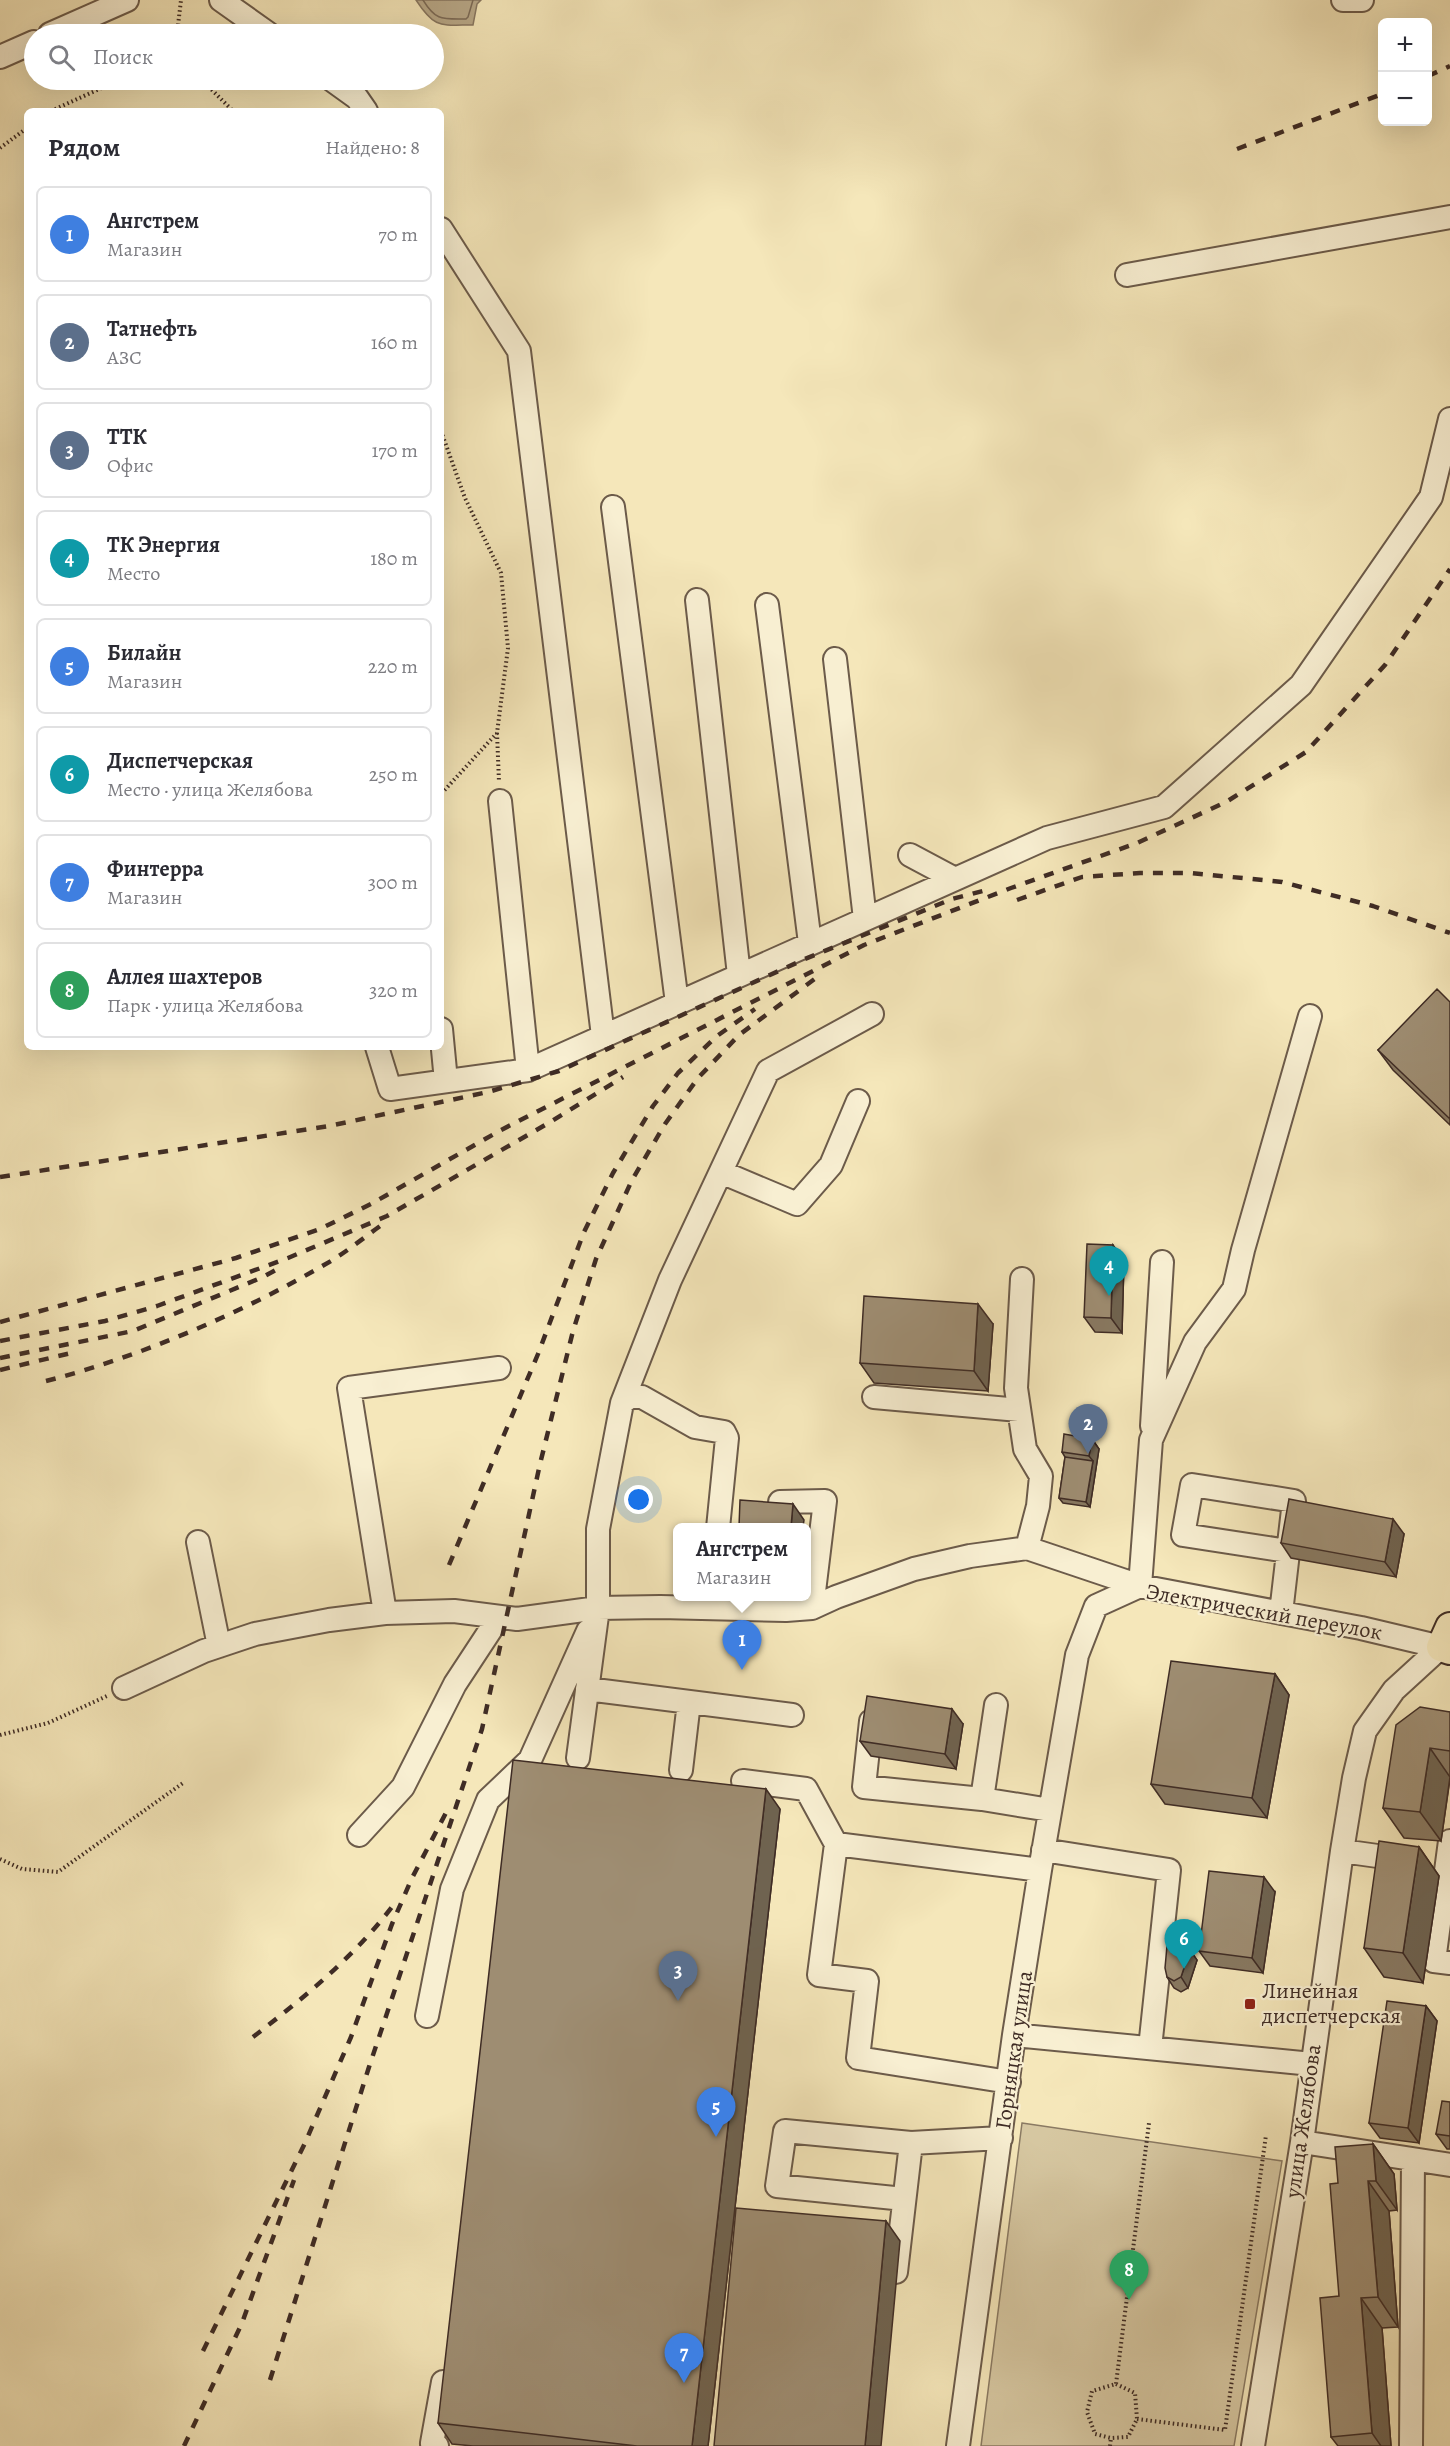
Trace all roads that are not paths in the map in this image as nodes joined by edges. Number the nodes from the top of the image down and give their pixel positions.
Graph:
1 (127, 0) edge
2 (221, 0) edge
3 (1343, 0) edge
4 (1362, 0) edge
5 (73, 24) edge
6 (255, 24) edge
7 (24, 46) edge
8 (0, 57) edge
9 (346, 90) edge
10 (364, 108) edge
11 (1450, 217) edge
12 (444, 234) edge
13 (1127, 275) dead end
14 (1450, 419) edge
15 (613, 507) dead end
16 (697, 600) dead end
17 (767, 605) dead end
18 (835, 659) dead end
19 (500, 801) road end
20 (910, 855) dead end
21 (955, 879) junction
22 (865, 919) junction
23 (810, 943) junction
24 (740, 975) junction
25 (677, 1003) junction
26 (872, 1014) dead end
27 (1310, 1016) dead end
28 (603, 1036) junction
29 (378, 1050) edge
30 (443, 1050) edge
31 (528, 1070) junction
32 (446, 1081) junction
33 (858, 1101) dead end
34 (721, 1172) junction
35 (1162, 1262) dead end
36 (1022, 1279) dead end
37 (499, 1368) dead end
38 (873, 1397) dead end
39 (622, 1403) junction
40 (1019, 1410) junction
41 (1151, 1440) junction
42 (780, 1502) edge
43 (718, 1523) edge
44 (198, 1542) dead end
45 (1026, 1548) junction
46 (1288, 1551) junction
47 (1140, 1586) junction
48 (598, 1608) junction
49 (812, 1608) junction
50 (385, 1613) junction
51 (1281, 1613) junction
52 (498, 1617) junction
53 (1447, 1642) edge
54 (219, 1646) junction
55 (1077, 1655) joint
56 (124, 1688) road end
57 (587, 1689) junction
58 (689, 1702) junction
59 (996, 1705) dead end
60 (872, 1706) edge
61 (792, 1715) dead end
62 (578, 1758) dead end
63 (681, 1770) dead end
64 (743, 1781) dead end
65 (982, 1799) junction
66 (1050, 1810) junction
67 (359, 1835) dead end
68 (1450, 1841) edge
69 (836, 1844) junction
70 (1342, 1851) junction
71 (1041, 1860) junction
72 (1446, 1866) junction
73 (1450, 1963) edge
74 (427, 2016) dead end
75 (1014, 2035) junction
76 (1150, 2048) junction
77 (1312, 2064) junction
78 (1009, 2082) junction
79 (1001, 2138) junction
80 (1302, 2142) junction
81 (910, 2143) junction
82 (1413, 2160) junction
83 (1450, 2166) edge
84 (904, 2199) junction
85 (893, 2293) dead end
86 (443, 2382) edge
87 (437, 2446) edge
88 (958, 2446) edge
89 (1253, 2446) edge
90 (1411, 2446) edge

1 - 5 street
2 - 6 street
3 - 4 street
7 - 8 street
9 - 10 street
11 - 13 street
12 - 28 street
14 - 21 street
15 - 25 street
16 - 24 street
17 - 23 street
18 - 22 street
19 - 31 street
20 - 21 street
21 - 22 street
22 - 23 street
23 - 24 street
24 - 25 street
25 - 28 street
26 - 34 street
27 - 41 street
28 - 31 street
29 - 32 street
30 - 32 street
31 - 32 street
33 - 34 street
34 - 39 street
35 - 41 street
36 - 40 street
37 - 50 street
38 - 40 street
39 - 43 street
39 - 48 street
40 - 45 street
41 - 47 street
42 - 49 street
44 - 54 street
45 - 47 street
45 - 49 street
46 - 46 street
46 - 51 street
47 - 51 street, Электрический переулок
47 - 55 street, Электрический переулок
48 - 49 street
48 - 52 street
48 - 57 street
48 - 74 street
50 - 52 street
50 - 54 street
51 - 53 street, Электрический переулок
52 - 67 street
53 - 70 street, улица Желябова
54 - 56 street
55 - 66 street, Горняцкая улица
57 - 58 street
57 - 62 street
58 - 61 street
58 - 63 street
59 - 65 street
60 - 65 street
64 - 69 street
65 - 66 street
66 - 71 street, Горняцкая улица
68 - 72 street
69 - 71 street
69 - 78 street
70 - 72 street
70 - 77 street, улица Желябова
71 - 75 street, Горняцкая улица
71 - 76 street
72 - 73 street
75 - 76 street
75 - 78 street, Горняцкая улица
76 - 77 street
77 - 80 street, улица Желябова
78 - 79 street, Горняцкая улица
79 - 81 street
79 - 88 street, Горняцкая улица
80 - 82 street
80 - 89 street, улица Желябова
81 - 84 street
81 - 84 street
82 - 83 street
82 - 90 street
84 - 85 street
86 - 87 street

